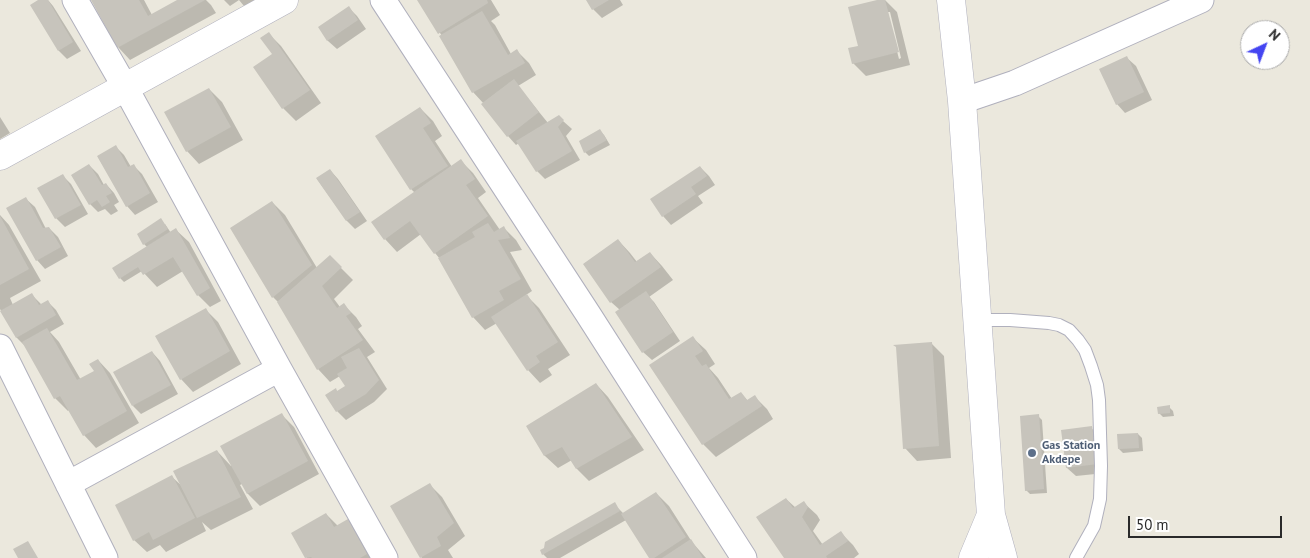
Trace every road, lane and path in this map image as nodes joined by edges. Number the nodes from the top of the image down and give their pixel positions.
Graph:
1 (75, 0) edge
2 (284, 0) edge
3 (382, 0) edge
4 (951, 0) edge
5 (1202, 0) edge
6 (125, 87) junction
7 (962, 101) junction
8 (0, 156) edge
9 (977, 320) junction
10 (0, 348) edge
11 (279, 368) junction
12 (68, 484) junction
13 (991, 516) junction
14 (106, 558) edge
15 (385, 558) edge
16 (744, 558) edge
17 (974, 558) edge
18 (1003, 558) edge
19 (1076, 558) edge

1 - 6 street
2 - 6 main road
3 - 16 street
4 - 7 main road
5 - 7 street
6 - 8 main road
6 - 11 street
7 - 9 main road
9 - 13 main road
9 - 19 lane
10 - 12 street
11 - 12 street
11 - 15 street
12 - 14 street
13 - 17 main road
13 - 18 main road

